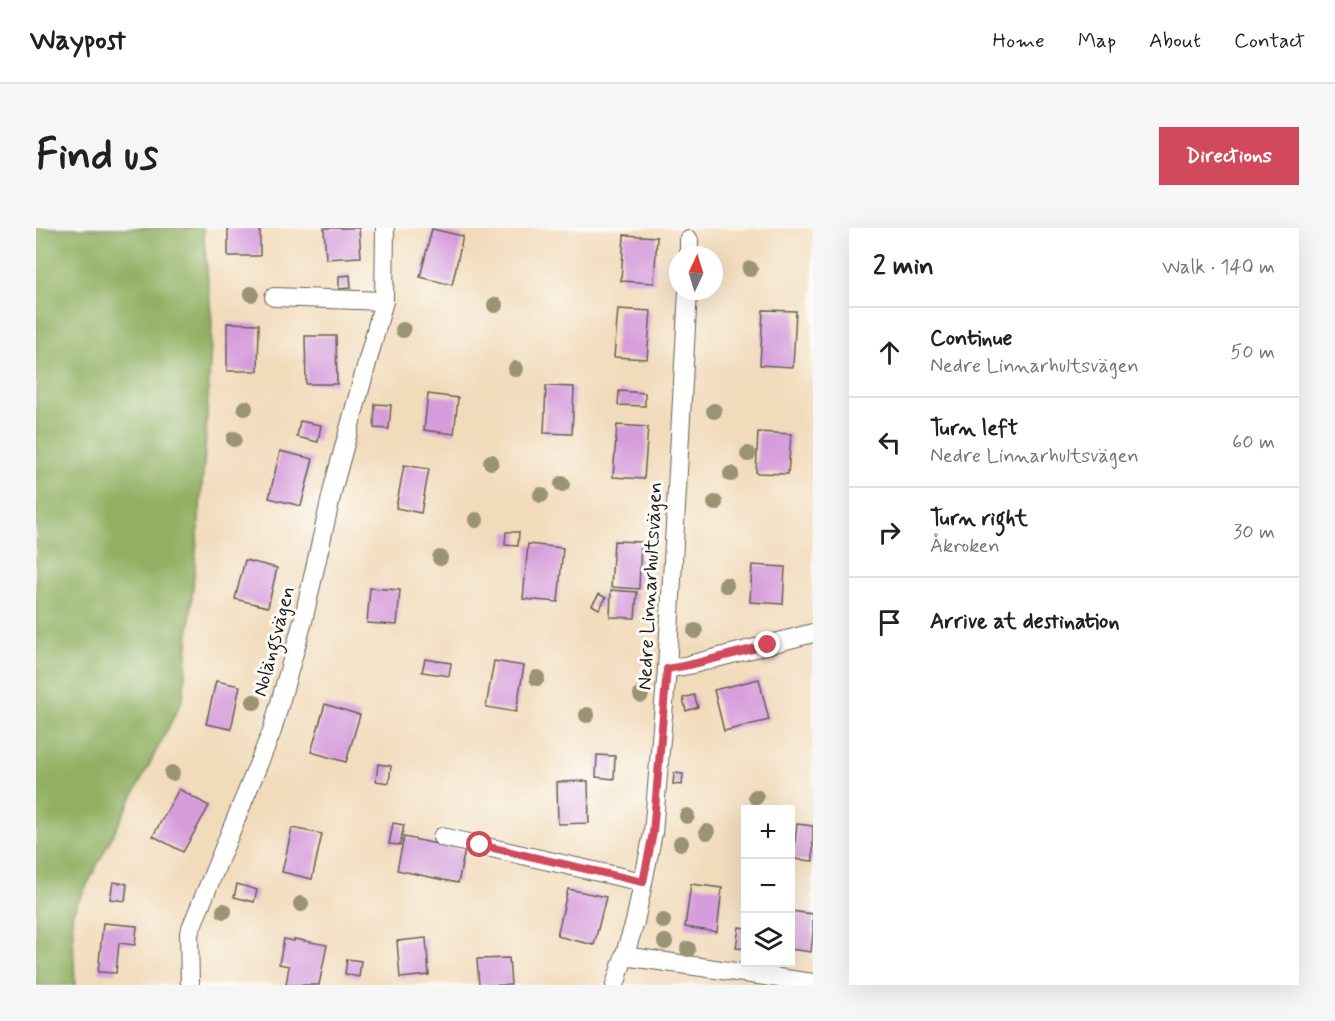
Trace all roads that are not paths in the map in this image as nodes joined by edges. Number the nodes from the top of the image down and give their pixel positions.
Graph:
1 (385, 228) edge
2 (274, 297) dead end
3 (688, 300) edge
4 (384, 301) junction
5 (813, 633) edge
6 (667, 669) junction
7 (442, 837) dead end
8 (643, 882) junction
9 (624, 956) junction
10 (813, 983) edge
11 (190, 985) edge
12 (615, 985) edge

1 - 4 street, Nolängsvägen
2 - 4 street
3 - 6 street, Nedre Linnarhultsvägen
4 - 11 street, Nolängsvägen
5 - 6 street
6 - 8 street, Nedre Linnarhultsvägen
7 - 8 street
8 - 9 street, Nedre Linnarhultsvägen
9 - 10 street
9 - 12 street, Nedre Linnarhultsvägen

